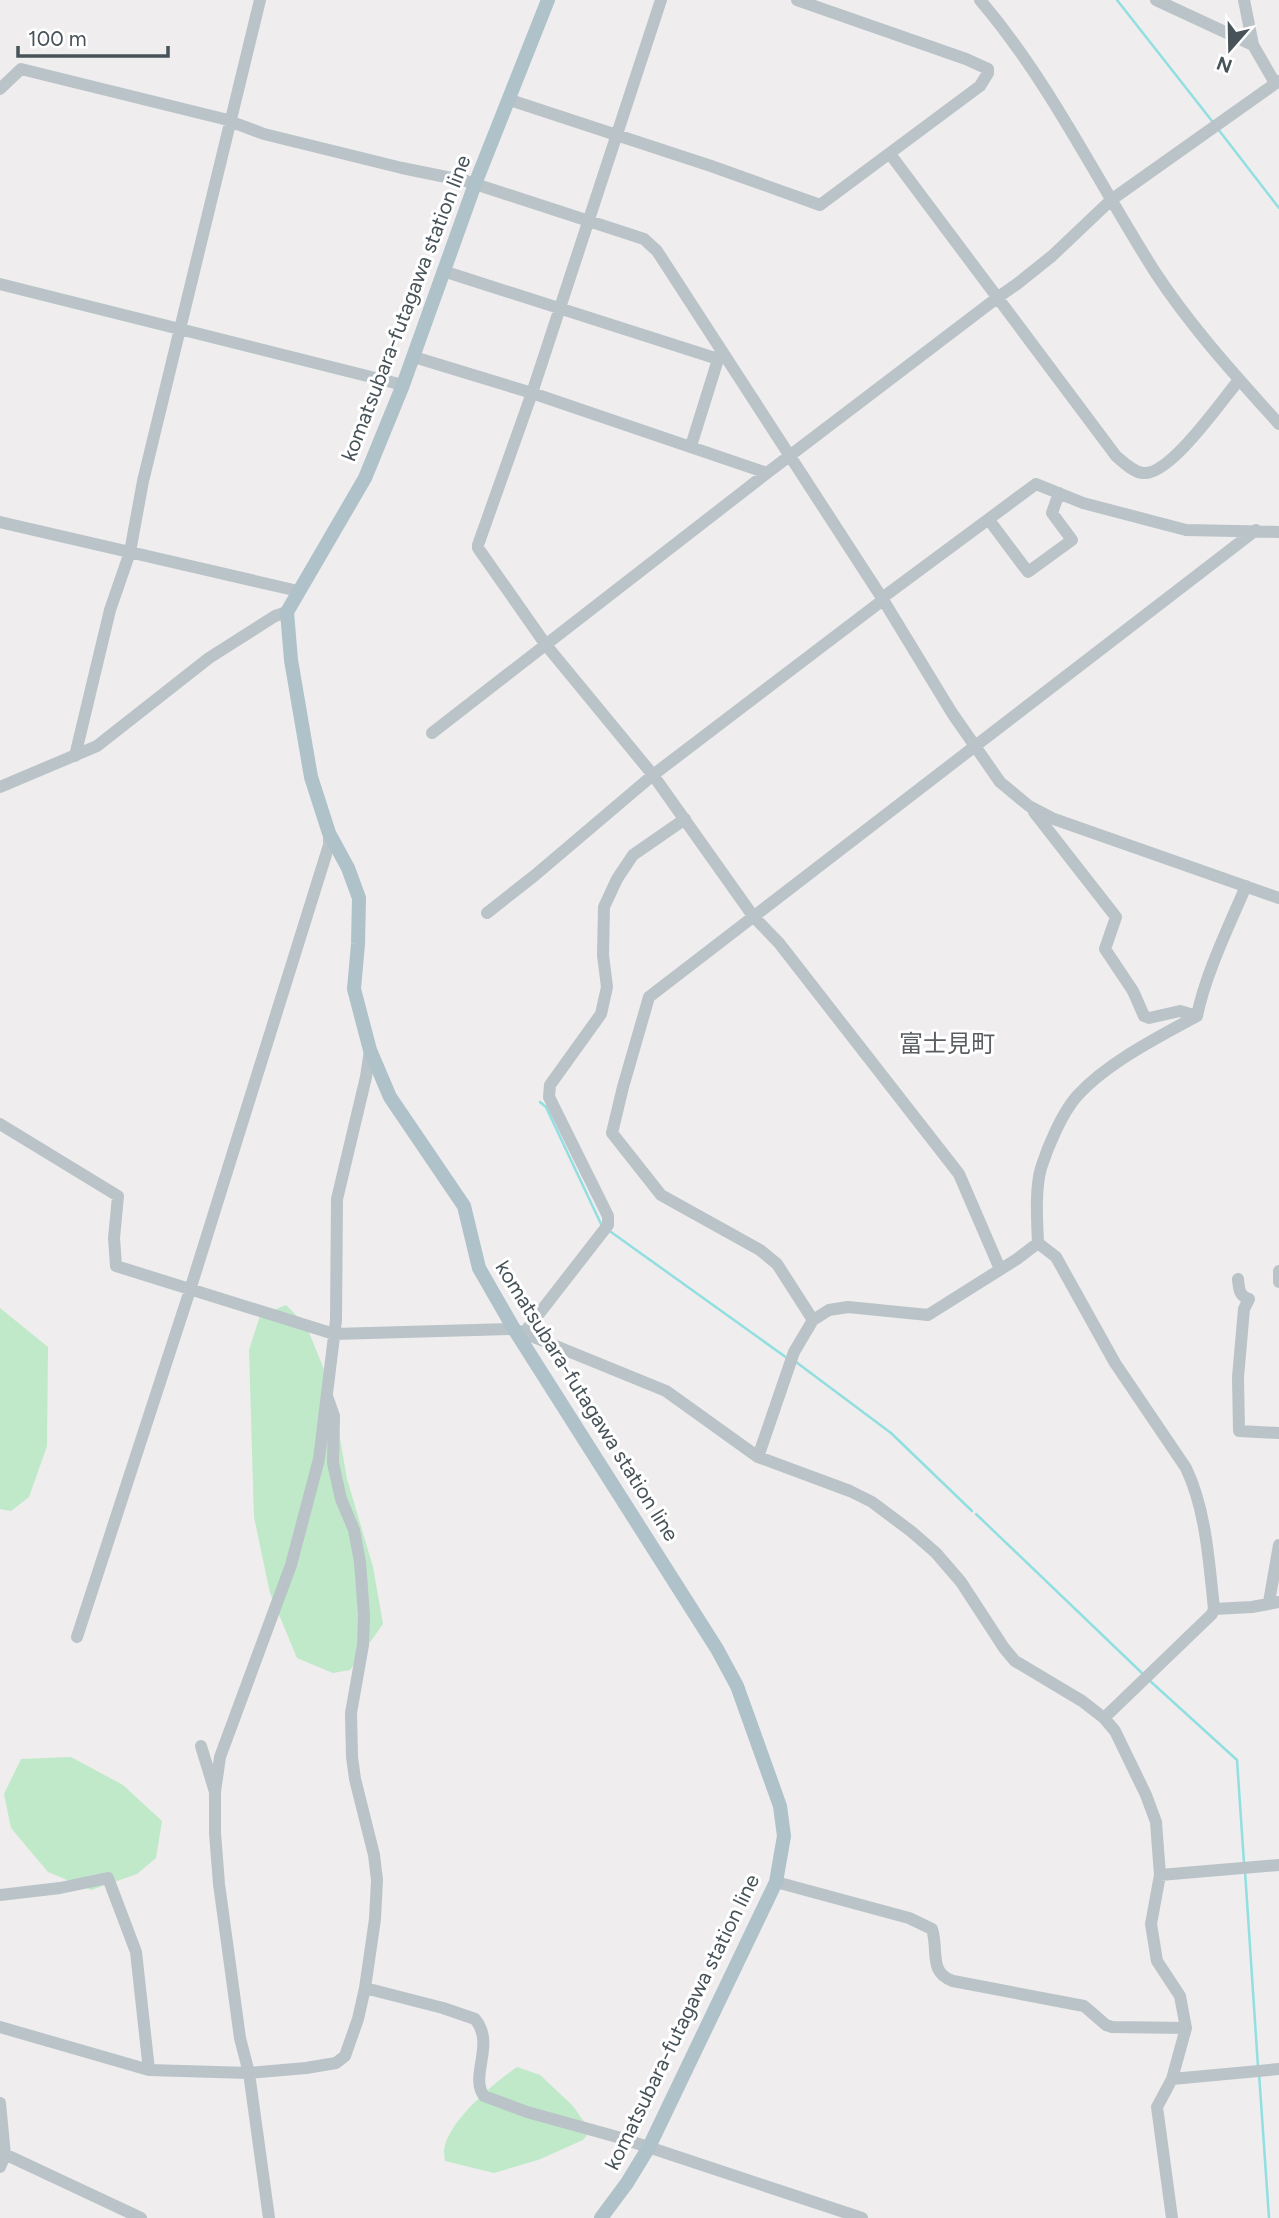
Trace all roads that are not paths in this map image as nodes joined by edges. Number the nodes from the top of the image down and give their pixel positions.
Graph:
1 (260, 0) edge
2 (548, 0) edge
3 (661, 0) edge
4 (797, 0) edge
5 (980, 0) edge
6 (1156, 0) edge
7 (1244, 0) edge
8 (1253, 45) junction
9 (1277, 82) edge
10 (0, 89) edge
11 (510, 100) junction
12 (231, 122) junction
13 (618, 135) junction
14 (890, 154) junction
15 (475, 184) junction
16 (1111, 200) junction
17 (589, 220) junction
18 (443, 271) junction
19 (0, 284) edge
20 (996, 298) junction
21 (560, 307) junction
22 (180, 328) junction
23 (720, 355) junction
24 (414, 357) junction
25 (1239, 380) junction
26 (403, 385) junction
27 (533, 393) junction
28 (1279, 424) edge
29 (691, 446) junction
30 (789, 458) junction
31 (767, 473) junction
32 (1059, 493) junction
33 (989, 520) junction
34 (0, 522) edge
35 (1256, 530) junction
36 (1279, 532) edge
37 (130, 552) junction
38 (298, 591) junction
39 (883, 599) junction
40 (287, 612) junction
41 (546, 645) junction
42 (432, 733) dead end
43 (975, 746) junction
44 (75, 756) junction
45 (653, 775) junction
46 (0, 787) edge
47 (1029, 806) junction
48 (685, 819) junction
49 (329, 833) junction
50 (1246, 886) junction
51 (1279, 898) edge
52 (487, 913) dead end
53 (753, 916) junction
54 (1197, 1016) junction
55 (370, 1050) junction
56 (0, 1124) edge
57 (1038, 1243) junction
58 (1000, 1269) junction
59 (1279, 1272) edge
60 (1238, 1279) dead end
61 (1279, 1282) edge
62 (190, 1290) junction
63 (813, 1320) junction
64 (519, 1331) junction
65 (334, 1334) junction
66 (327, 1396) junction
67 (1279, 1433) edge
68 (758, 1457) junction
69 (1279, 1545) edge
70 (1274, 1602) edge
71 (1214, 1609) junction
72 (77, 1637) dead end
73 (1104, 1718) junction
74 (201, 1746) dead end
75 (215, 1792) junction
76 (1279, 1865) edge
77 (1160, 1875) junction
78 (776, 1882) junction
79 (0, 1895) edge
80 (365, 1988) junction
81 (0, 2027) edge
82 (1186, 2028) junction
83 (1279, 2069) edge
84 (149, 2070) junction
85 (249, 2073) junction
86 (1172, 2079) junction
87 (0, 2103) edge
88 (649, 2147) junction
89 (2, 2158) edge
90 (141, 2218) edge
91 (269, 2218) edge
92 (601, 2218) edge
93 (862, 2218) edge
94 (1172, 2218) edge

1 - 12 street
2 - 11 main road, komatsubara-futagawa station line
3 - 13 street
4 - 14 street
5 - 16 street
6 - 8 street
7 - 8 street
8 - 9 street
9 - 16 street
10 - 12 street
11 - 13 street
11 - 15 main road, komatsubara-futagawa station line
12 - 15 street
12 - 22 street
13 - 14 street
13 - 17 street
14 - 20 street
15 - 17 street
15 - 18 main road, komatsubara-futagawa station line
16 - 20 street
16 - 25 street
17 - 21 street
17 - 23 street
18 - 21 street
18 - 24 main road, komatsubara-futagawa station line
19 - 22 street
20 - 25 street
20 - 30 street
21 - 23 street
21 - 27 street
22 - 26 street
22 - 37 street
23 - 29 street
23 - 30 street
24 - 26 main road, komatsubara-futagawa station line
24 - 27 street
25 - 28 street
26 - 38 main road, komatsubara-futagawa station line
27 - 29 street
27 - 41 street
29 - 31 street
30 - 31 street
30 - 39 street
31 - 41 street
32 - 33 street
32 - 33 street
32 - 35 street
33 - 39 street
34 - 37 street
35 - 36 street
35 - 43 street
37 - 38 street
37 - 44 street
38 - 40 main road, komatsubara-futagawa station line
39 - 43 street
39 - 45 street
40 - 44 street
40 - 49 main road, komatsubara-futagawa station line
41 - 42 street
41 - 45 street
43 - 47 street
43 - 53 street
44 - 46 street
45 - 48 street
45 - 52 street
47 - 50 street
47 - 54 street
48 - 53 street
48 - 64 street
49 - 55 main road, komatsubara-futagawa station line
49 - 62 street
50 - 51 street
50 - 54 street
53 - 58 street
53 - 63 street
54 - 57 street
55 - 64 main road, komatsubara-futagawa station line
55 - 65 street
56 - 62 street
57 - 58 street
57 - 71 street
58 - 63 street
59 - 61 street
60 - 67 street
62 - 65 street
62 - 72 street
63 - 68 street
64 - 65 street
64 - 68 street
64 - 78 main road, komatsubara-futagawa station line
65 - 66 street
66 - 75 street
66 - 80 street
68 - 73 street
69 - 70 street
70 - 71 street
71 - 73 street
73 - 77 street
74 - 75 street
75 - 85 street
76 - 77 street
77 - 82 street
78 - 82 street
78 - 88 main road, komatsubara-futagawa station line
79 - 84 street
80 - 85 street
80 - 88 street
81 - 84 street
82 - 86 street
83 - 86 street
84 - 85 street
85 - 91 street
86 - 94 street
87 - 89 street
88 - 92 main road, komatsubara-futagawa station line
88 - 93 street
89 - 90 street

